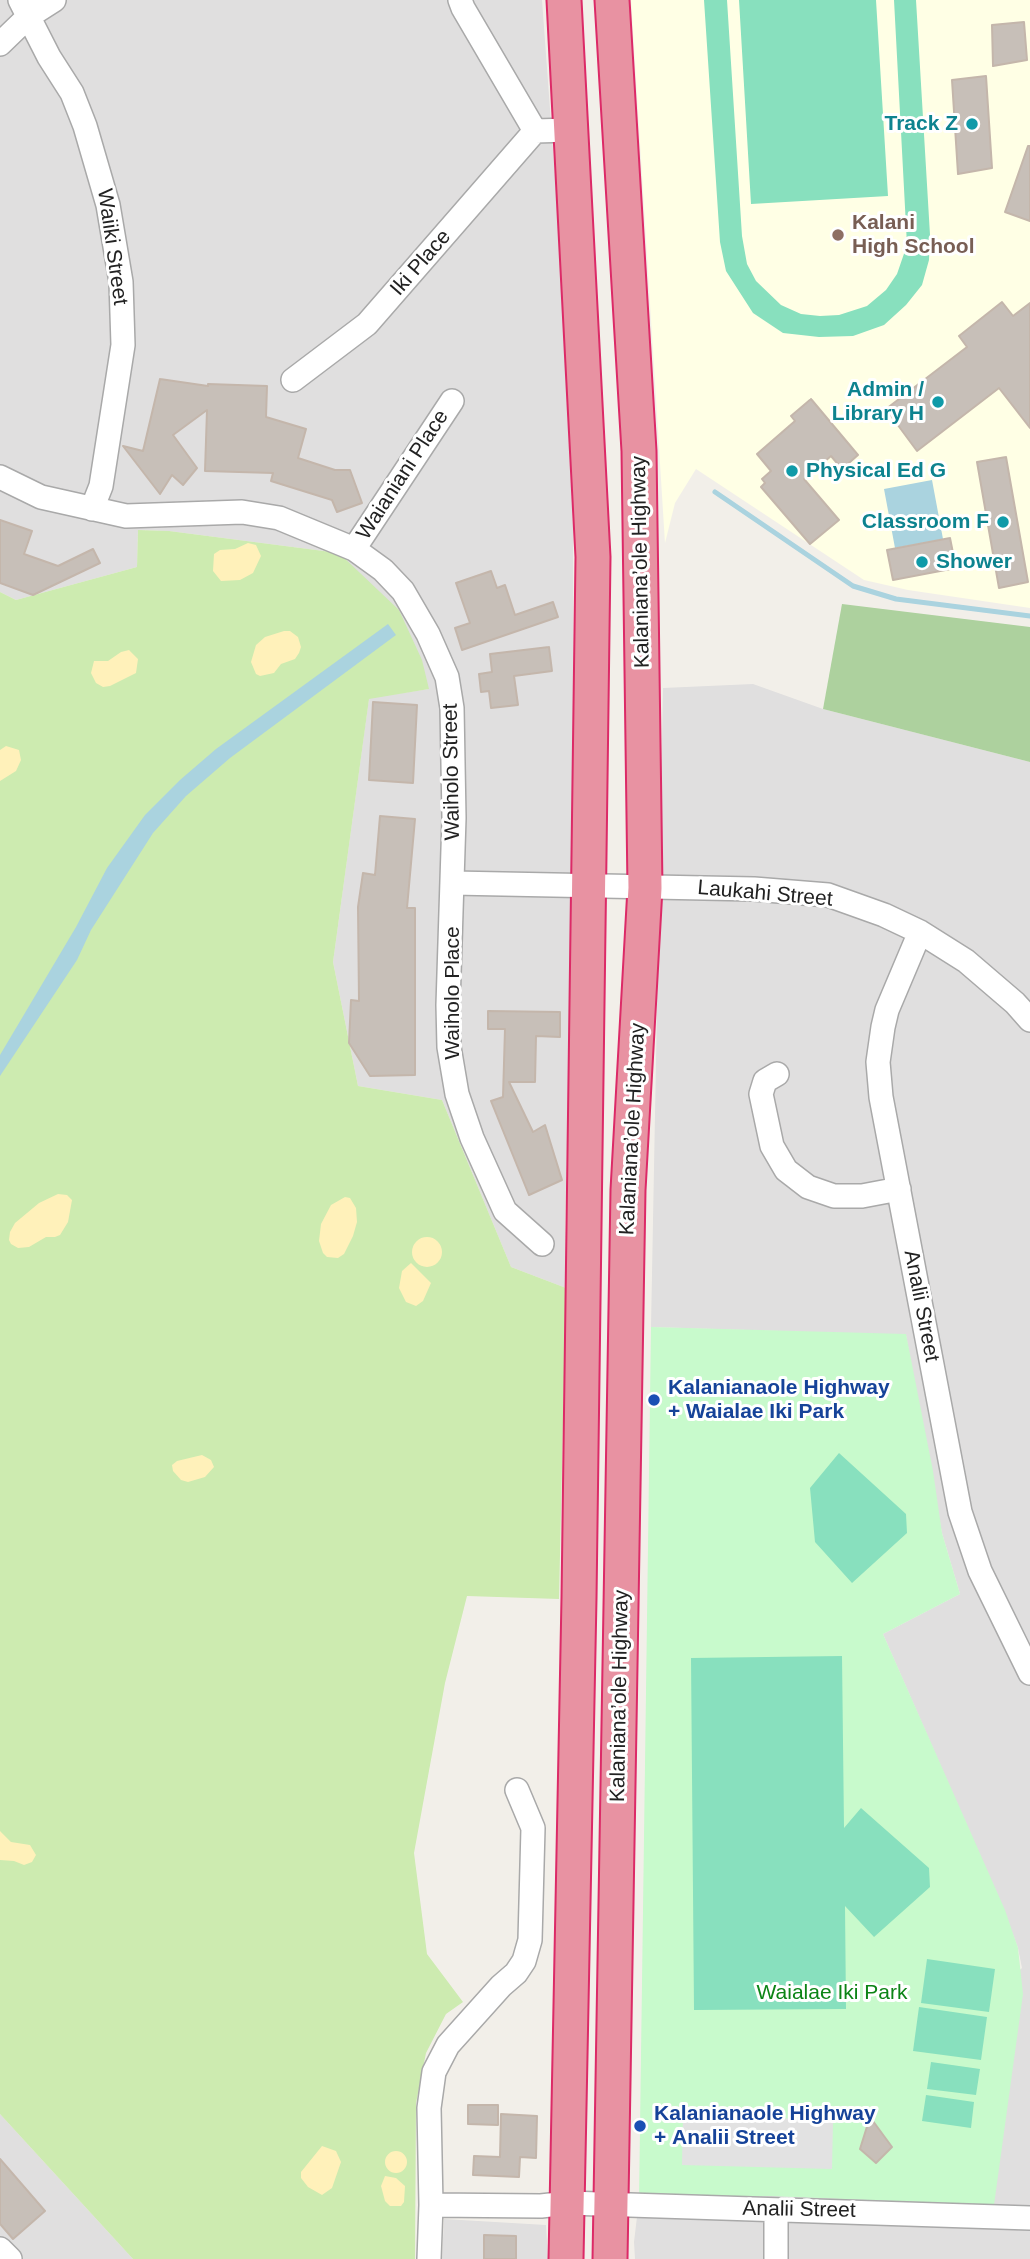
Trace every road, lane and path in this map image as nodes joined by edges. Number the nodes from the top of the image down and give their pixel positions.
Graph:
1 (54, 0) edge
2 (460, 0) edge
3 (564, 0) edge
4 (611, 0) edge
5 (25, 8) edge
6 (0, 44) edge
7 (570, 130) junction
8 (535, 131) junction
9 (293, 380) dead end
10 (452, 401) dead end
11 (0, 477) edge
12 (92, 509) junction
13 (354, 550) junction
14 (453, 883) junction
15 (589, 884) junction
16 (645, 888) junction
17 (920, 932) junction
18 (1030, 1020) edge
19 (777, 1074) dead end
20 (899, 1189) junction
21 (542, 1244) dead end
22 (1030, 1673) edge
23 (517, 1790) dead end
24 (568, 2203) junction
25 (613, 2204) junction
26 (431, 2205) junction
27 (776, 2210) junction
28 (1030, 2218) edge
29 (0, 2249) edge
30 (10, 2259) edge
31 (429, 2259) edge
32 (566, 2259) edge
33 (610, 2259) edge
34 (776, 2259) edge

1 - 5 street
2 - 8 street
3 - 7 highway, Kalaniana’ole Highway
4 - 16 highway, Kalaniana’ole Highway
5 - 6 street
5 - 12 street, Waiiki Street
7 - 8 street
7 - 15 highway, Kalaniana’ole Highway
8 - 9 street, Iki Place
10 - 13 street, Waianiani Place
11 - 12 street, Waiholo Street
12 - 13 street, Waiholo Street
13 - 14 street, Waiholo Street
14 - 15 street
14 - 21 street, Waiholo Place
15 - 16 street, Laukahi Street
15 - 24 highway, Kalaniana’ole Highway
16 - 17 street, Laukahi Street
16 - 25 highway, Kalaniana’ole Highway
17 - 18 street, Laukahi Street
17 - 20 street, Analii Street
19 - 20 street
20 - 22 street, Analii Street
23 - 26 street
24 - 25 street, Analii Street
24 - 26 street, Analii Street
24 - 32 highway, Kalaniana’ole Highway
25 - 27 street, Analii Street
25 - 33 highway, Kalaniana’ole Highway
26 - 31 street
27 - 28 street, Analii Street
27 - 34 street
29 - 30 street

